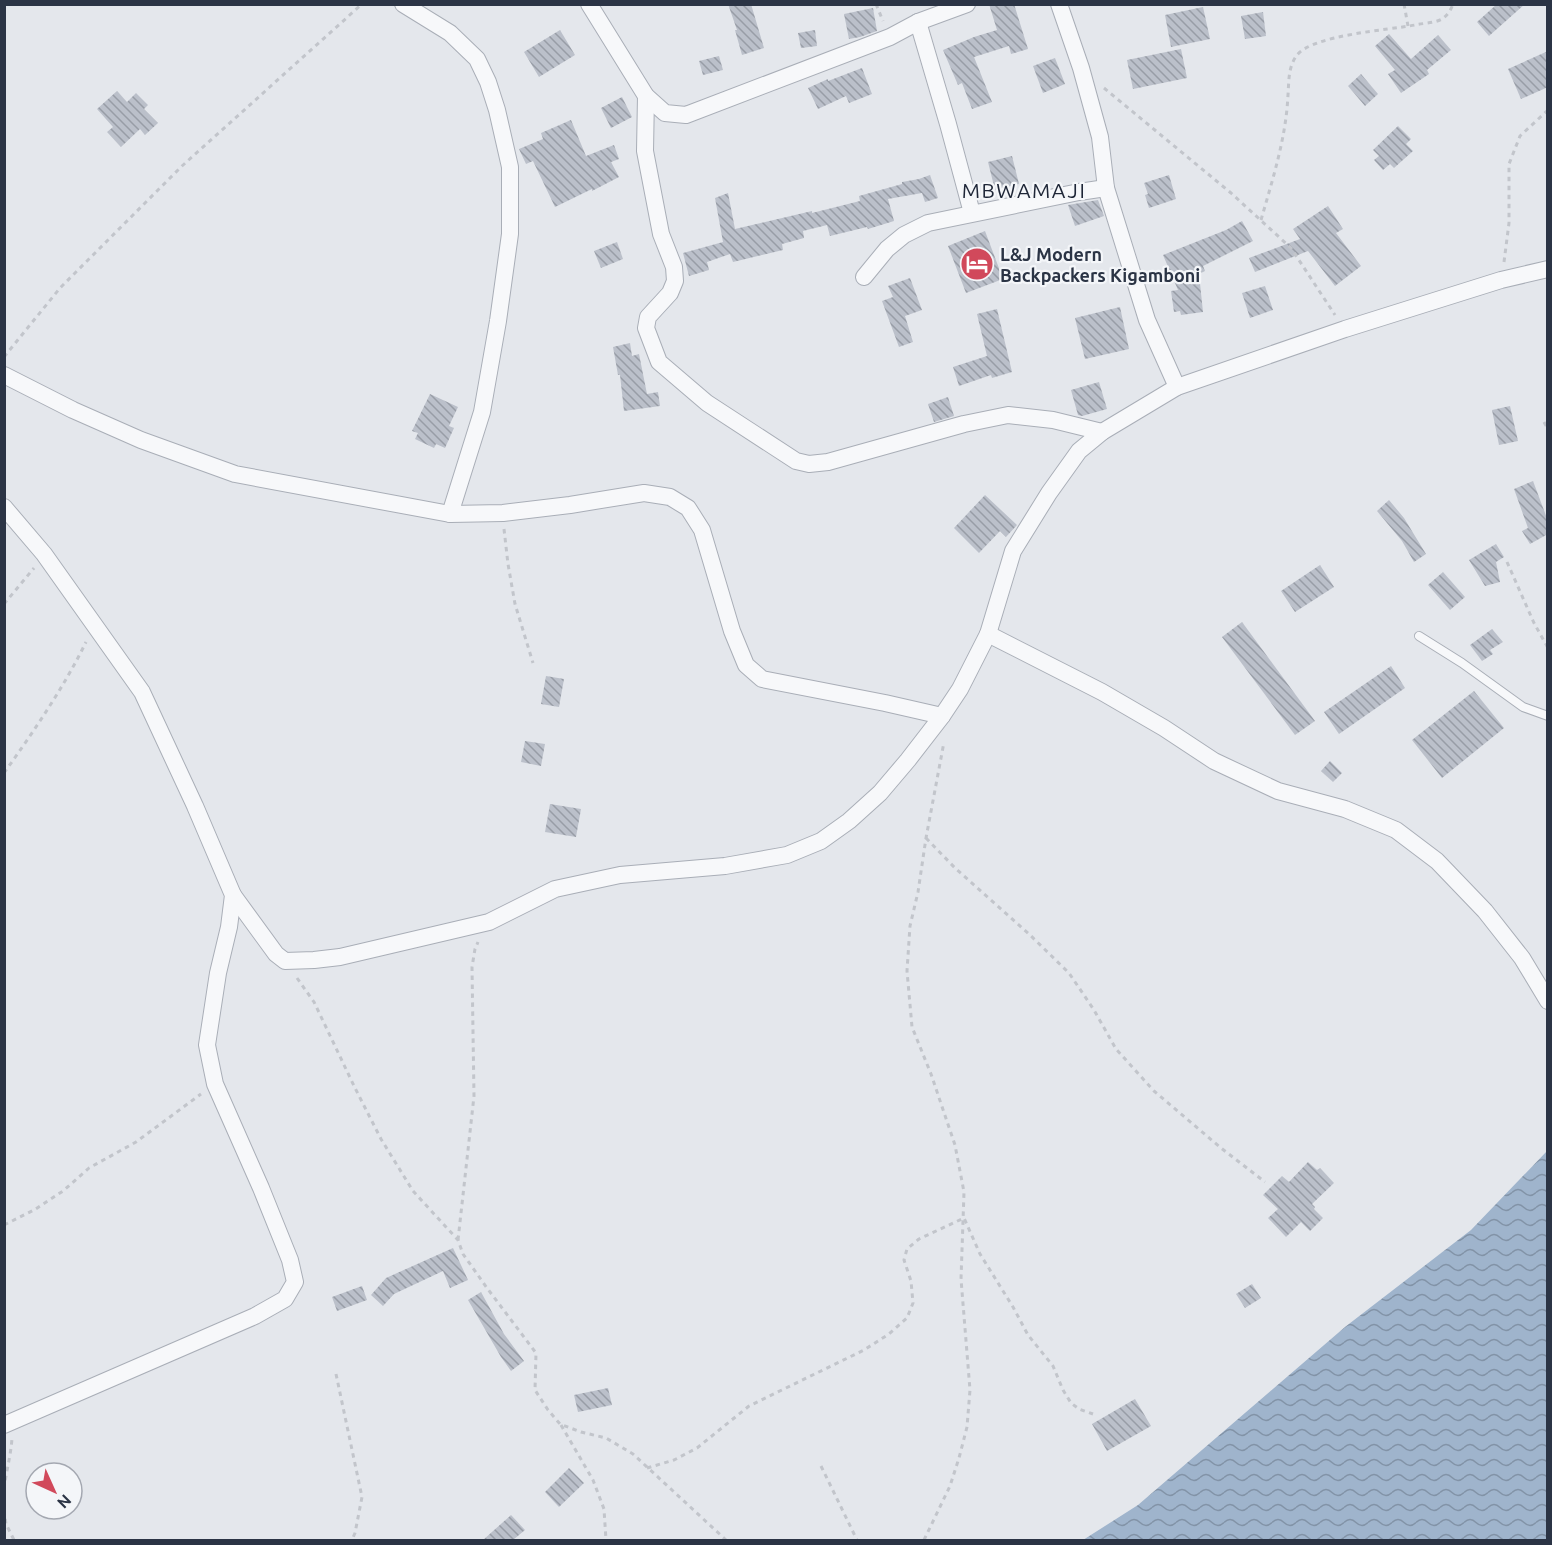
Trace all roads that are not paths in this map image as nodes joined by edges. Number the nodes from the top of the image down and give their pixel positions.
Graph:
1 (403, 4) edge
2 (589, 4) edge
3 (967, 4) edge
4 (1059, 4) edge
5 (918, 22) junction
6 (646, 96) junction
7 (1106, 188) junction
8 (972, 213) junction
9 (1548, 269) edge
10 (864, 277) dead end
11 (4, 375) edge
12 (1177, 387) junction
13 (1102, 432) junction
14 (4, 507) edge
15 (450, 514) junction
16 (988, 634) junction
17 (1419, 636) dead end
18 (942, 716) junction
19 (1548, 716) edge
20 (233, 896) junction
21 (1548, 1001) edge
22 (9, 1423) edge

1 - 15 street
2 - 6 street
3 - 5 street
4 - 7 street
5 - 6 street
5 - 8 street
6 - 13 street
7 - 8 street
7 - 12 street
8 - 10 street
9 - 12 street
11 - 15 street
12 - 13 street
13 - 16 street
14 - 20 street
15 - 18 street
16 - 18 street
16 - 21 street
17 - 19 lane
18 - 20 street
20 - 22 street

